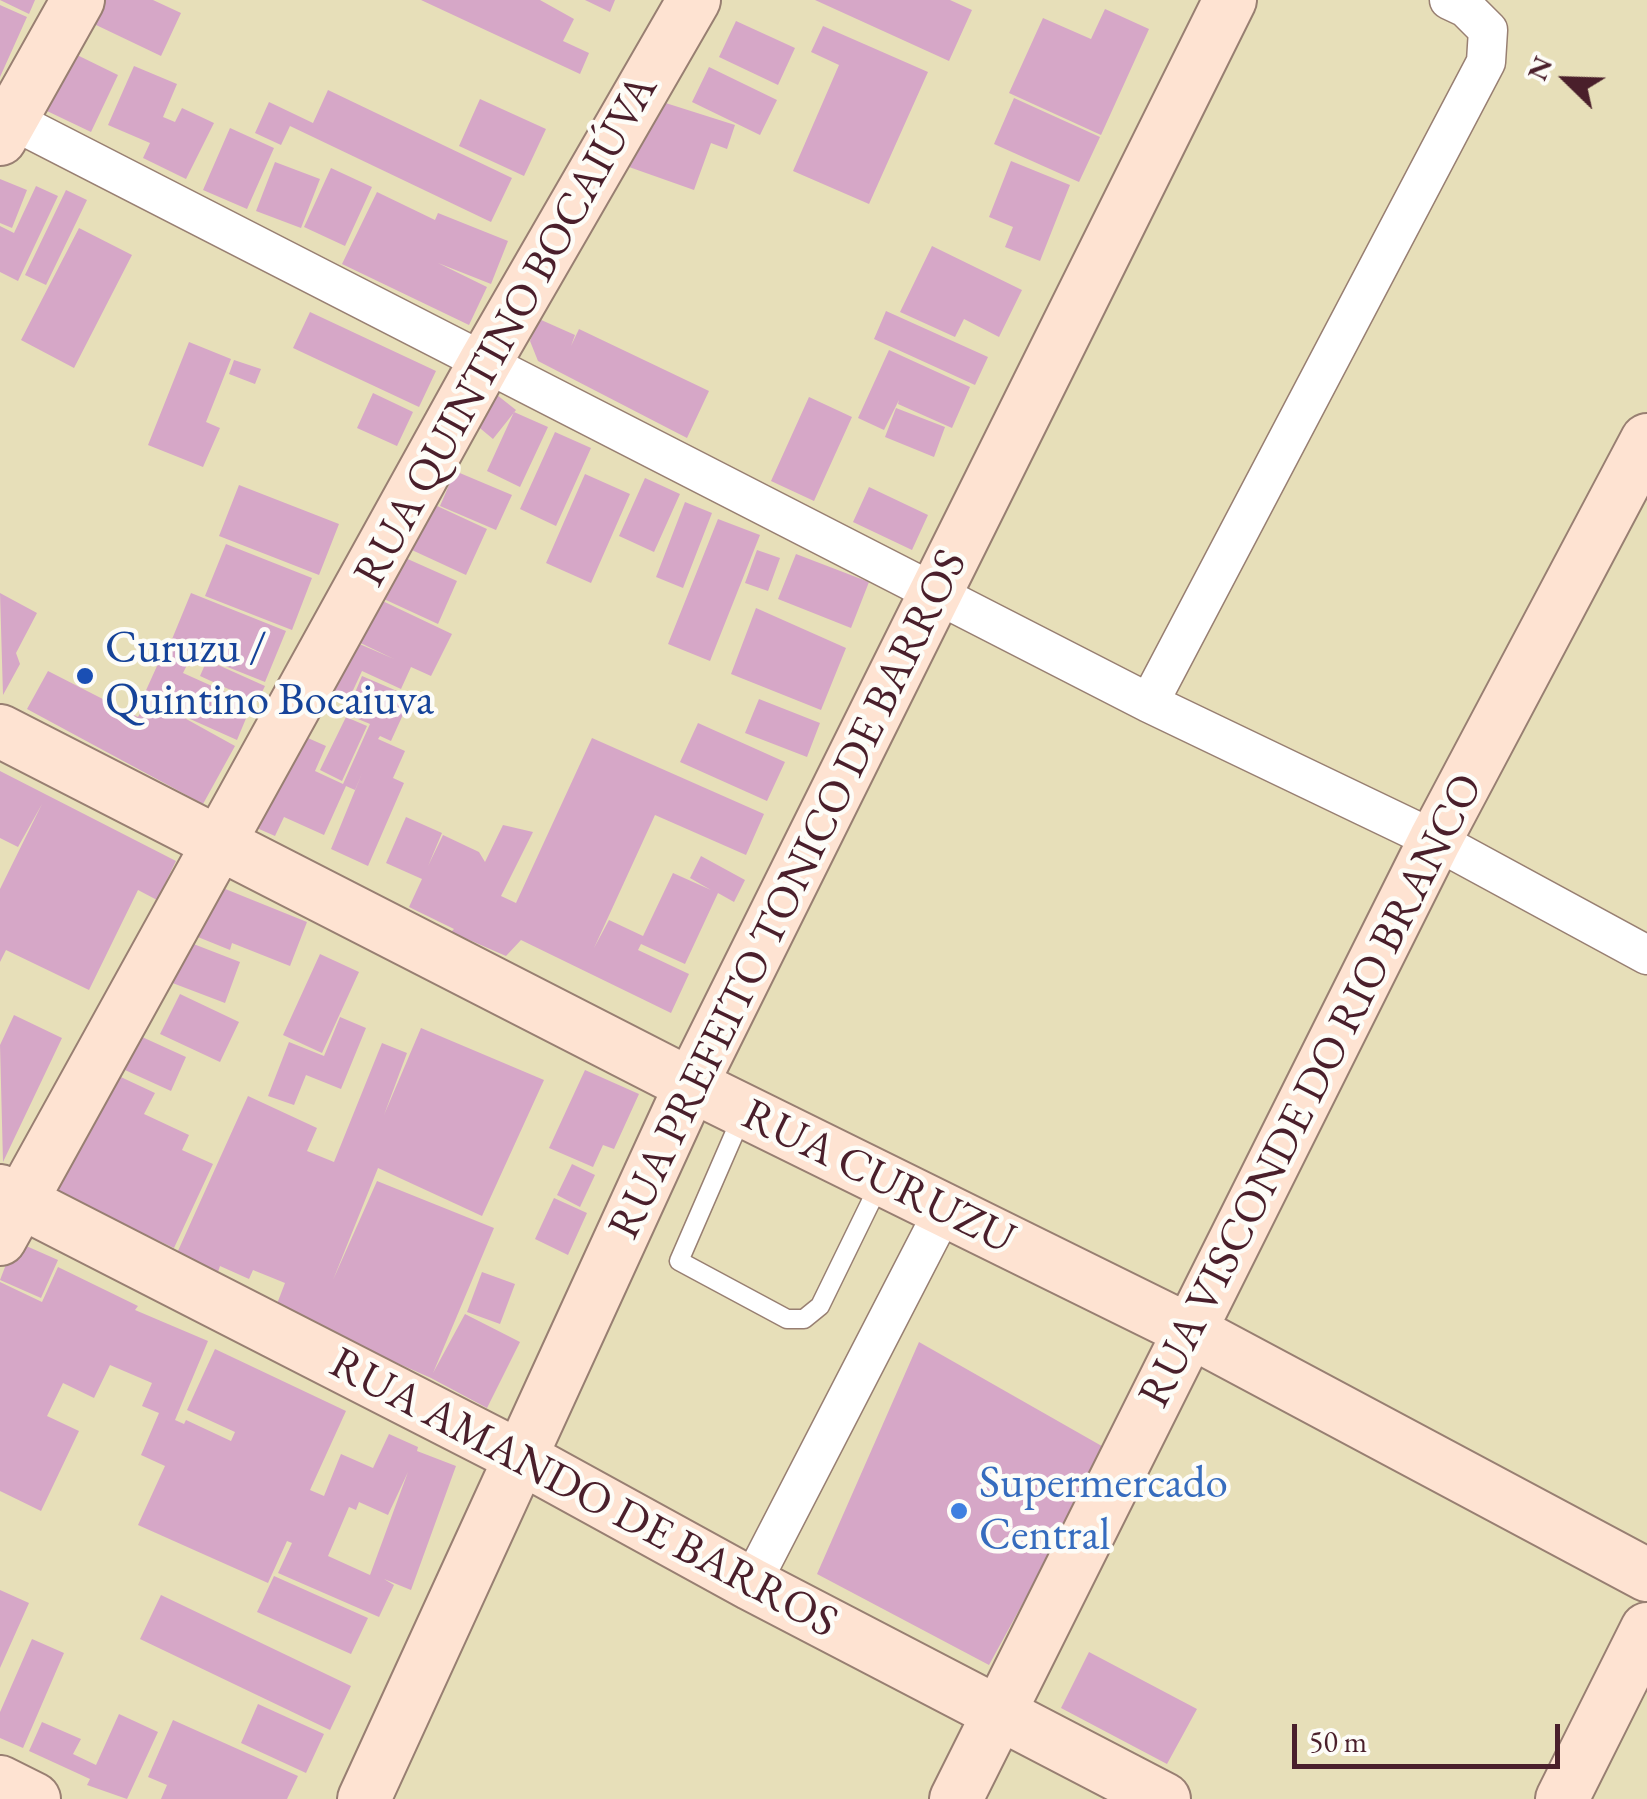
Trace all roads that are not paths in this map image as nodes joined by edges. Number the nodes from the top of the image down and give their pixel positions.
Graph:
1 (78, 0) edge
2 (694, 0) edge
3 (1230, 0) edge
4 (1449, 0) edge
5 (4, 125) edge
6 (484, 362) junction
7 (1647, 440) edge
8 (937, 593) junction
9 (1149, 703) junction
10 (0, 731) edge
11 (1435, 840) junction
12 (222, 843) junction
13 (1647, 954) edge
14 (691, 1085) junction
15 (744, 1111) junction
16 (882, 1180) junction
17 (944, 1210) junction
18 (7, 1211) edge
19 (1192, 1332) junction
20 (518, 1456) junction
21 (1647, 1575) edge
22 (751, 1584) junction
23 (1647, 1629) edge
24 (1000, 1712) junction
25 (0, 1782) edge
26 (34, 1799) edge
27 (364, 1799) edge
28 (956, 1799) edge
29 (1164, 1799) edge
30 (1562, 1799) edge

1 - 5 street
2 - 6 street, RUA QUINTINO BOCAIÚVA
3 - 8 street, RUA PREFEITO TONICO DE BARROS
4 - 9 street
5 - 6 street
6 - 8 street
6 - 12 street, RUA QUINTINO BOCAIÚVA
7 - 11 street, RUA VISCONDE DO RIO BRANCO
8 - 9 street
8 - 14 street, RUA PREFEITO TONICO DE BARROS
9 - 11 street
10 - 12 street, RUA CURUZU
11 - 13 street
11 - 19 street, RUA VISCONDE DO RIO BRANCO
12 - 14 street, RUA CURUZU
12 - 18 street, RUA QUINTINO BOCAIÚVA
14 - 15 street, RUA CURUZU
14 - 20 street, RUA PREFEITO TONICO DE BARROS
15 - 16 street, RUA CURUZU
15 - 16 lane
16 - 17 street, RUA CURUZU
17 - 19 street, RUA CURUZU
17 - 22 street
18 - 20 street, RUA AMANDO DE BARROS
19 - 21 street, RUA CURUZU
19 - 24 street, RUA VISCONDE DO RIO BRANCO
20 - 22 street, RUA AMANDO DE BARROS
20 - 27 street, RUA PREFEITO TONICO DE BARROS
22 - 24 street, RUA AMANDO DE BARROS
23 - 30 street
24 - 28 street, RUA VISCONDE DO RIO BRANCO
24 - 29 street, RUA AMANDO DE BARROS
25 - 26 street

